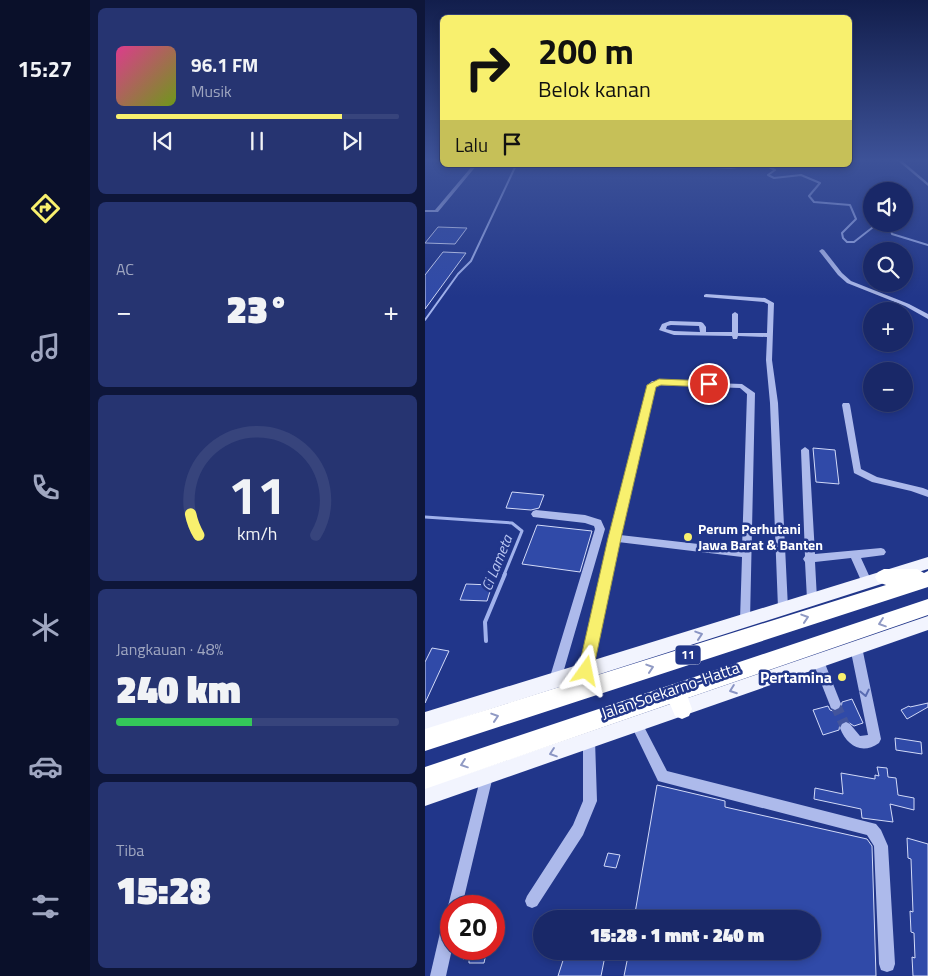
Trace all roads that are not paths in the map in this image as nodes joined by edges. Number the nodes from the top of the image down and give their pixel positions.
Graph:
1 (442, 206) edge
2 (425, 211) edge
3 (822, 251) dead end
4 (706, 296) dead end
5 (735, 314) dead end
6 (928, 317) edge
7 (703, 334) junction
8 (732, 335) junction
9 (770, 338) junction
10 (846, 405) dead end
11 (805, 450) dead end
12 (928, 494) edge
13 (536, 514) dead end
14 (614, 538) junction
15 (881, 552) dead end
16 (747, 554) junction
17 (854, 554) junction
18 (809, 559) junction
19 (928, 563) edge
20 (928, 578) edge
21 (876, 579) junction
22 (812, 599) junction
23 (783, 608) junction
24 (928, 608) edge
25 (745, 620) junction
26 (928, 622) edge
27 (856, 647) junction
28 (818, 660) junction
29 (586, 671) junction
30 (555, 680) junction
31 (679, 701) junction
32 (835, 704) tunnel mouth
33 (425, 721) edge
34 (636, 723) junction
35 (846, 728) tunnel mouth
36 (425, 731) edge
37 (449, 732) junction
38 (425, 740) edge
39 (589, 740) junction
40 (487, 776) junction
41 (425, 778) edge
42 (425, 797) edge
43 (458, 895) edge
44 (532, 901) dead end
45 (442, 960) edge
46 (887, 964) dead end
47 (438, 976) edge

1 - 2 lane
3 - 6 lane
4 - 9 lane
5 - 8 lane
7 - 7 lane
7 - 8 lane
8 - 9 lane
9 - 23 lane
10 - 12 lane
11 - 18 lane
13 - 30 lane
14 - 16 lane
14 - 16 lane
14 - 29 lane
15 - 17 lane
16 - 25 lane
17 - 18 lane
17 - 21 lane
18 - 22 lane
19 - 21 main road
20 - 21 highway
37 -> 20 highway, Jalan Soekarno-Hatta / 11
21 - 22 main road
22 - 23 main road
23 - 25 main road
24 -> 31 highway, Jalan Soekarno-Hatta / 11
29 -> 25 main road
26 - 27 main road, Jalan Soekarno-Hatta
27 - 28 main road, Jalan Soekarno-Hatta
27 -> 35 lane
28 -> 31 main road, Jalan Soekarno-Hatta
28 - 32 lane
29 - 30 main road
30 - 33 main road
31 - 34 main road, Jalan Soekarno-Hatta
31 -> 41 highway, Jalan Soekarno-Hatta / 11
34 - 39 main road, Jalan Soekarno-Hatta
34 - 46 lane
36 - 37 highway
37 - 38 highway, Jalan Soekarno-Hatta / 11
39 -> 40 main road, Jalan Soekarno-Hatta
39 - 44 lane
40 - 42 main road, Jalan Soekarno-Hatta
40 - 43 lane
45 - 47 lane

